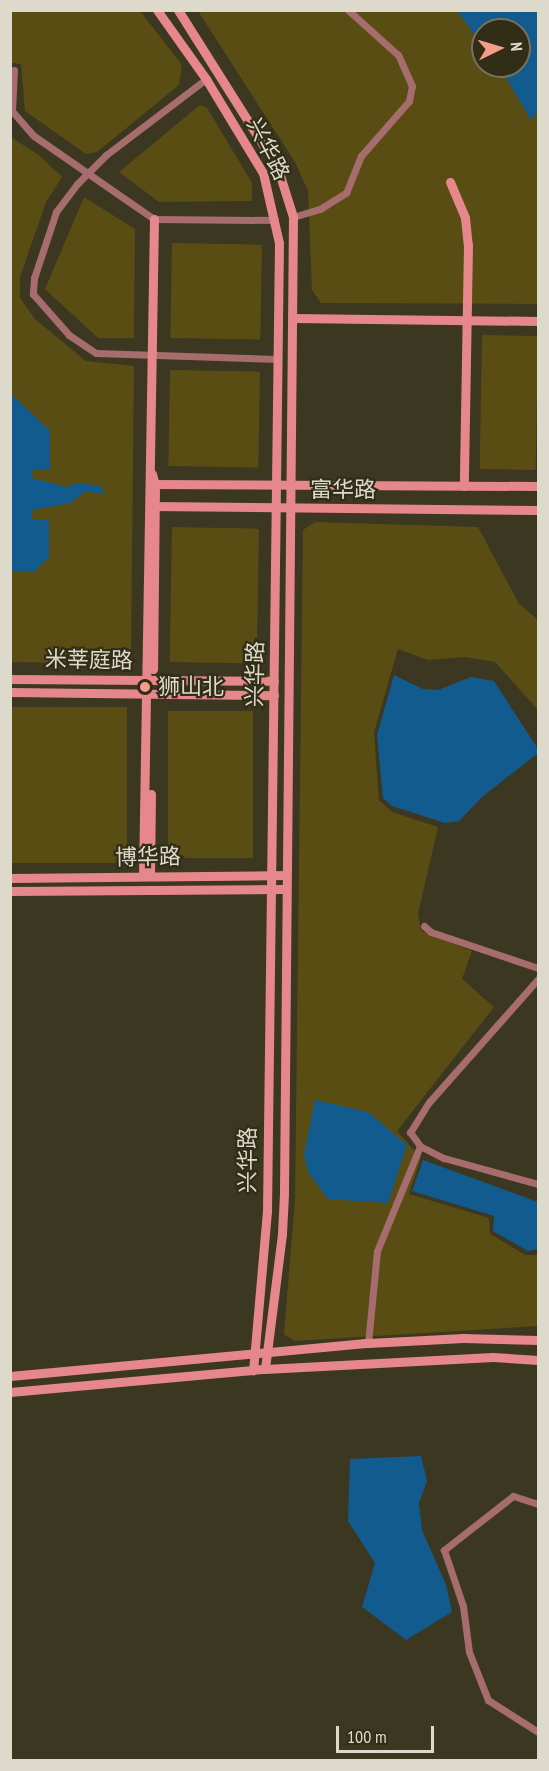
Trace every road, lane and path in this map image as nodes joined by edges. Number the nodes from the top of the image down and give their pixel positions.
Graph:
1 (157, 10) edge
2 (178, 10) edge
3 (348, 10) edge
4 (14, 70) dead end
5 (206, 79) junction
6 (87, 174) junction
7 (450, 182) dead end
8 (293, 217) junction
9 (154, 219) junction
10 (275, 220) junction
11 (293, 318) junction
12 (468, 320) junction
13 (538, 321) edge
14 (152, 355) junction
15 (278, 359) junction
16 (152, 484) junction
17 (277, 486) junction
18 (291, 486) junction
19 (464, 486) junction
20 (538, 486) edge
21 (151, 506) junction
22 (276, 509) junction
23 (290, 510) junction
24 (538, 510) edge
25 (10, 679) edge
26 (150, 680) junction
27 (274, 681) junction
28 (10, 692) edge
29 (150, 694) junction
30 (274, 695) junction
31 (270, 875) junction
32 (286, 875) junction
33 (146, 876) junction
34 (10, 878) edge
35 (269, 889) junction
36 (286, 889) junction
37 (10, 891) edge
38 (423, 926) dead end
39 (538, 968) edge
40 (538, 979) edge
41 (420, 1146) junction
42 (538, 1184) edge
43 (538, 1340) edge
44 (368, 1343) junction
45 (264, 1353) junction
46 (252, 1355) junction
47 (538, 1360) edge
48 (265, 1369) junction
49 (253, 1370) junction
50 (10, 1375) edge
51 (10, 1392) edge
52 (538, 1503) edge
53 (538, 1732) edge

1 - 5 street, 兴华路
2 - 8 street, 兴华路
3 - 8 street
4 - 6 street
5 - 6 street
5 - 10 street, 兴华路
6 - 9 street
6 - 14 street
7 - 12 street
8 - 11 street, 兴华路
9 - 10 street
9 - 14 street
10 - 15 street, 兴华路
11 - 12 street
11 - 18 street, 兴华路
12 - 13 street
12 - 19 street
14 - 15 street
14 - 16 street
15 - 17 street, 兴华路
16 - 17 street, 富华路
16 - 21 street
17 - 18 street, 富华路
17 - 22 street, 兴华路
18 - 19 street, 富华路
18 - 23 street, 兴华路
19 - 20 street, 富华路
21 - 22 street, 富华路
21 - 26 street
22 - 23 street, 富华路
22 - 27 street, 兴华路
23 - 24 street, 富华路
23 - 32 street, 兴华路
25 - 26 street, 米莘庭路
26 - 27 street, 米莘庭路
26 - 29 street
27 - 30 street, 兴华路
28 - 29 street, 米莘庭路
29 - 30 street, 米莘庭路
29 - 33 street
30 - 31 street, 兴华路
31 - 32 street, 博华路
31 - 33 street, 博华路
31 - 35 street, 兴华路
32 - 36 street, 兴华路
33 - 34 street, 博华路
35 - 36 street, 博华路
35 - 37 street, 博华路
35 - 46 street, 兴华路
36 - 45 street, 兴华路
38 - 39 street
40 - 41 street
41 - 42 street
41 - 44 street
43 - 44 street
44 - 45 street
45 - 46 street
45 - 48 street, 兴华路
46 - 49 street, 兴华路
46 - 50 street
47 - 48 street
48 - 49 street
49 - 51 street
52 - 53 street

